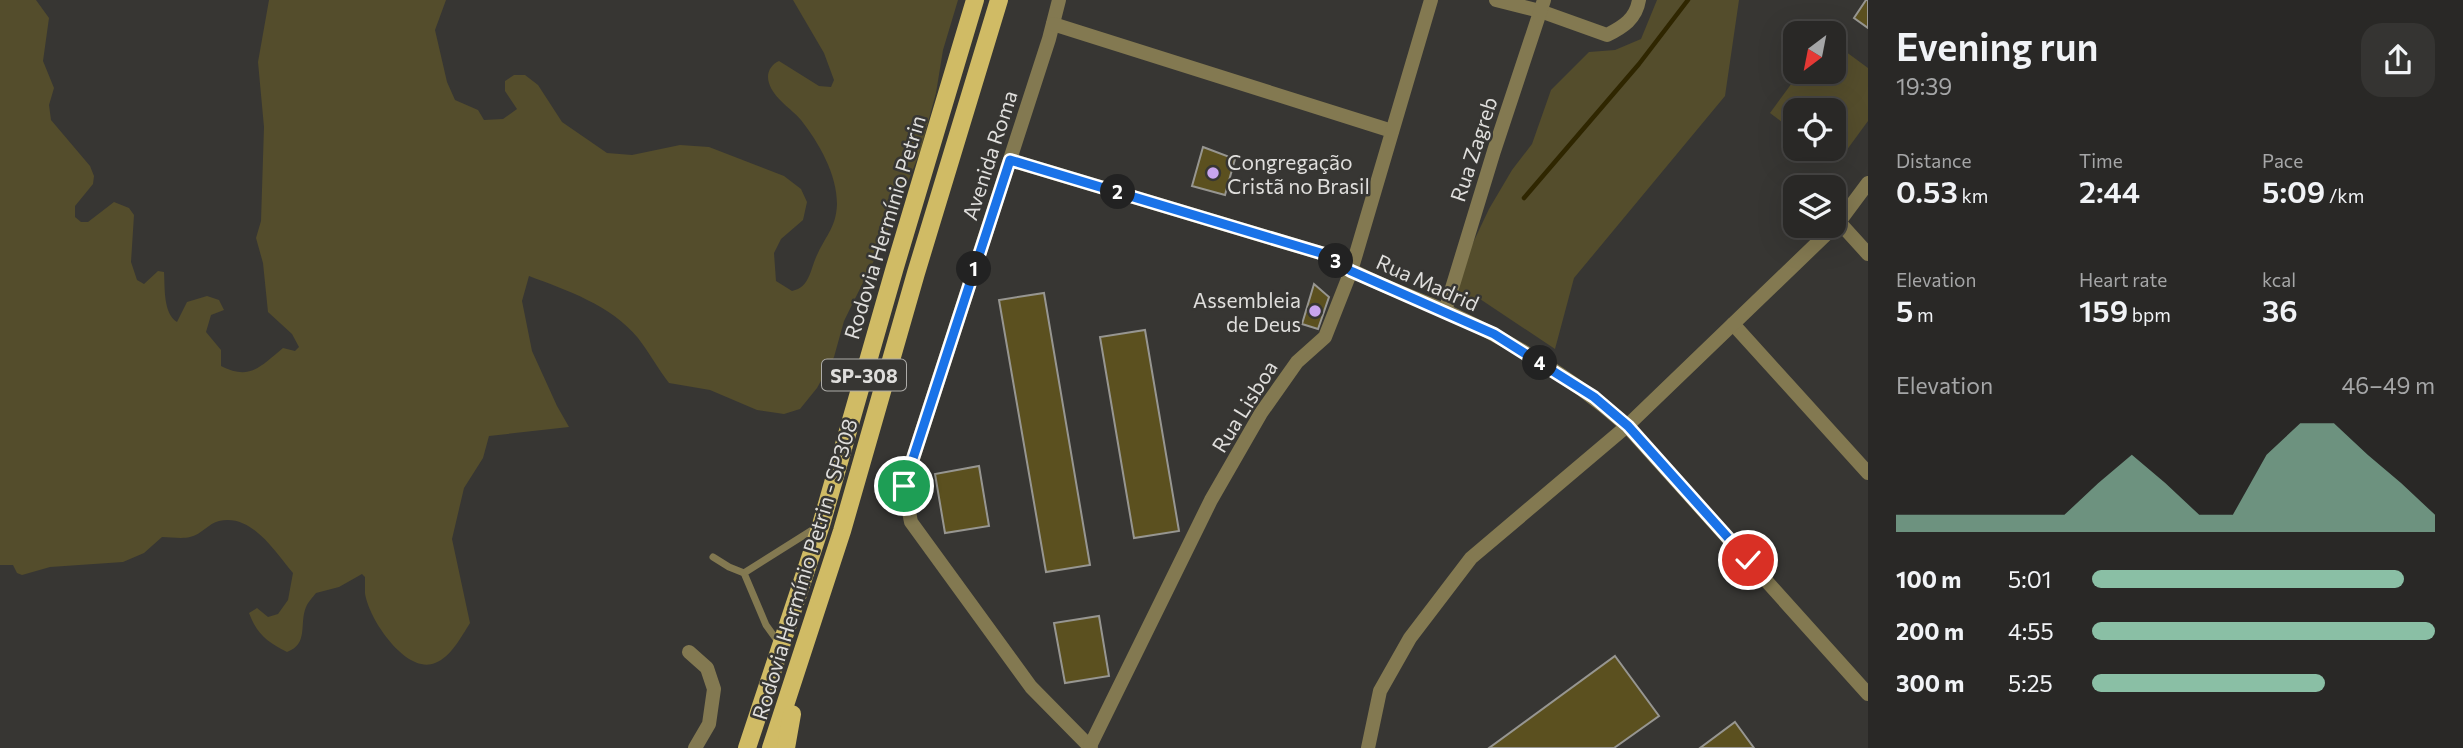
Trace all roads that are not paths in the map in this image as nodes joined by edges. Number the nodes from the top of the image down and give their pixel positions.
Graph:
1 (975, 0) edge
2 (999, 0) edge
3 (1059, 0) edge
4 (1432, 0) edge
5 (1496, 0) edge
6 (1639, 0) edge
7 (1542, 6) edge
8 (1053, 24) junction
9 (1392, 131) junction
10 (1010, 160) junction
11 (1868, 183) edge
12 (1846, 213) edge
13 (1846, 230) edge
14 (1820, 238) edge
15 (1868, 254) edge
16 (1351, 271) junction
17 (1445, 311) junction
18 (1733, 324) junction
19 (1628, 426) junction
20 (1868, 473) edge
21 (821, 525) junction
22 (713, 557) dead end
23 (744, 573) junction
24 (805, 650) junction
25 (689, 652) dead end
26 (779, 653) junction
27 (1868, 694) edge
28 (1090, 747) edge
29 (695, 748) edge
30 (737, 748) edge
31 (747, 748) edge
32 (771, 748) edge
33 (786, 748) edge
34 (1368, 748) edge

1 - 21 main road, Rodovia Hermínio Petrin / SP-308
2 - 24 main road, Rodovia Hermínio Petrin - SP308 / SP-308
3 - 8 street, Avenida Roma
4 - 9 street, Rua Lisboa
5 - 7 street
6 - 7 street
7 - 17 street, Rua Zagreb
8 - 9 street
8 - 10 street, Avenida Roma
9 - 16 street, Rua Lisboa
10 - 16 street, Rua Madrid
10 - 28 street, Avenida Roma
11 - 12 street
13 - 15 street
14 - 18 street
16 - 17 street, Rua Madrid
16 - 28 street, Rua Lisboa
17 - 19 street, Rua Madrid
18 - 19 street
18 - 20 street
19 - 27 street, Rua Madrid
19 - 34 street
21 - 23 lane
21 - 26 main road, Rodovia Hermínio Petrin / SP-308
22 - 23 lane
23 - 26 lane
24 - 32 main road, Rodovia Hermínio Petrin - SP308 / SP-308
24 - 33 main road
25 - 29 street
26 - 30 main road
26 - 31 main road, Rodovia Hermínio Petrin / SP-308

